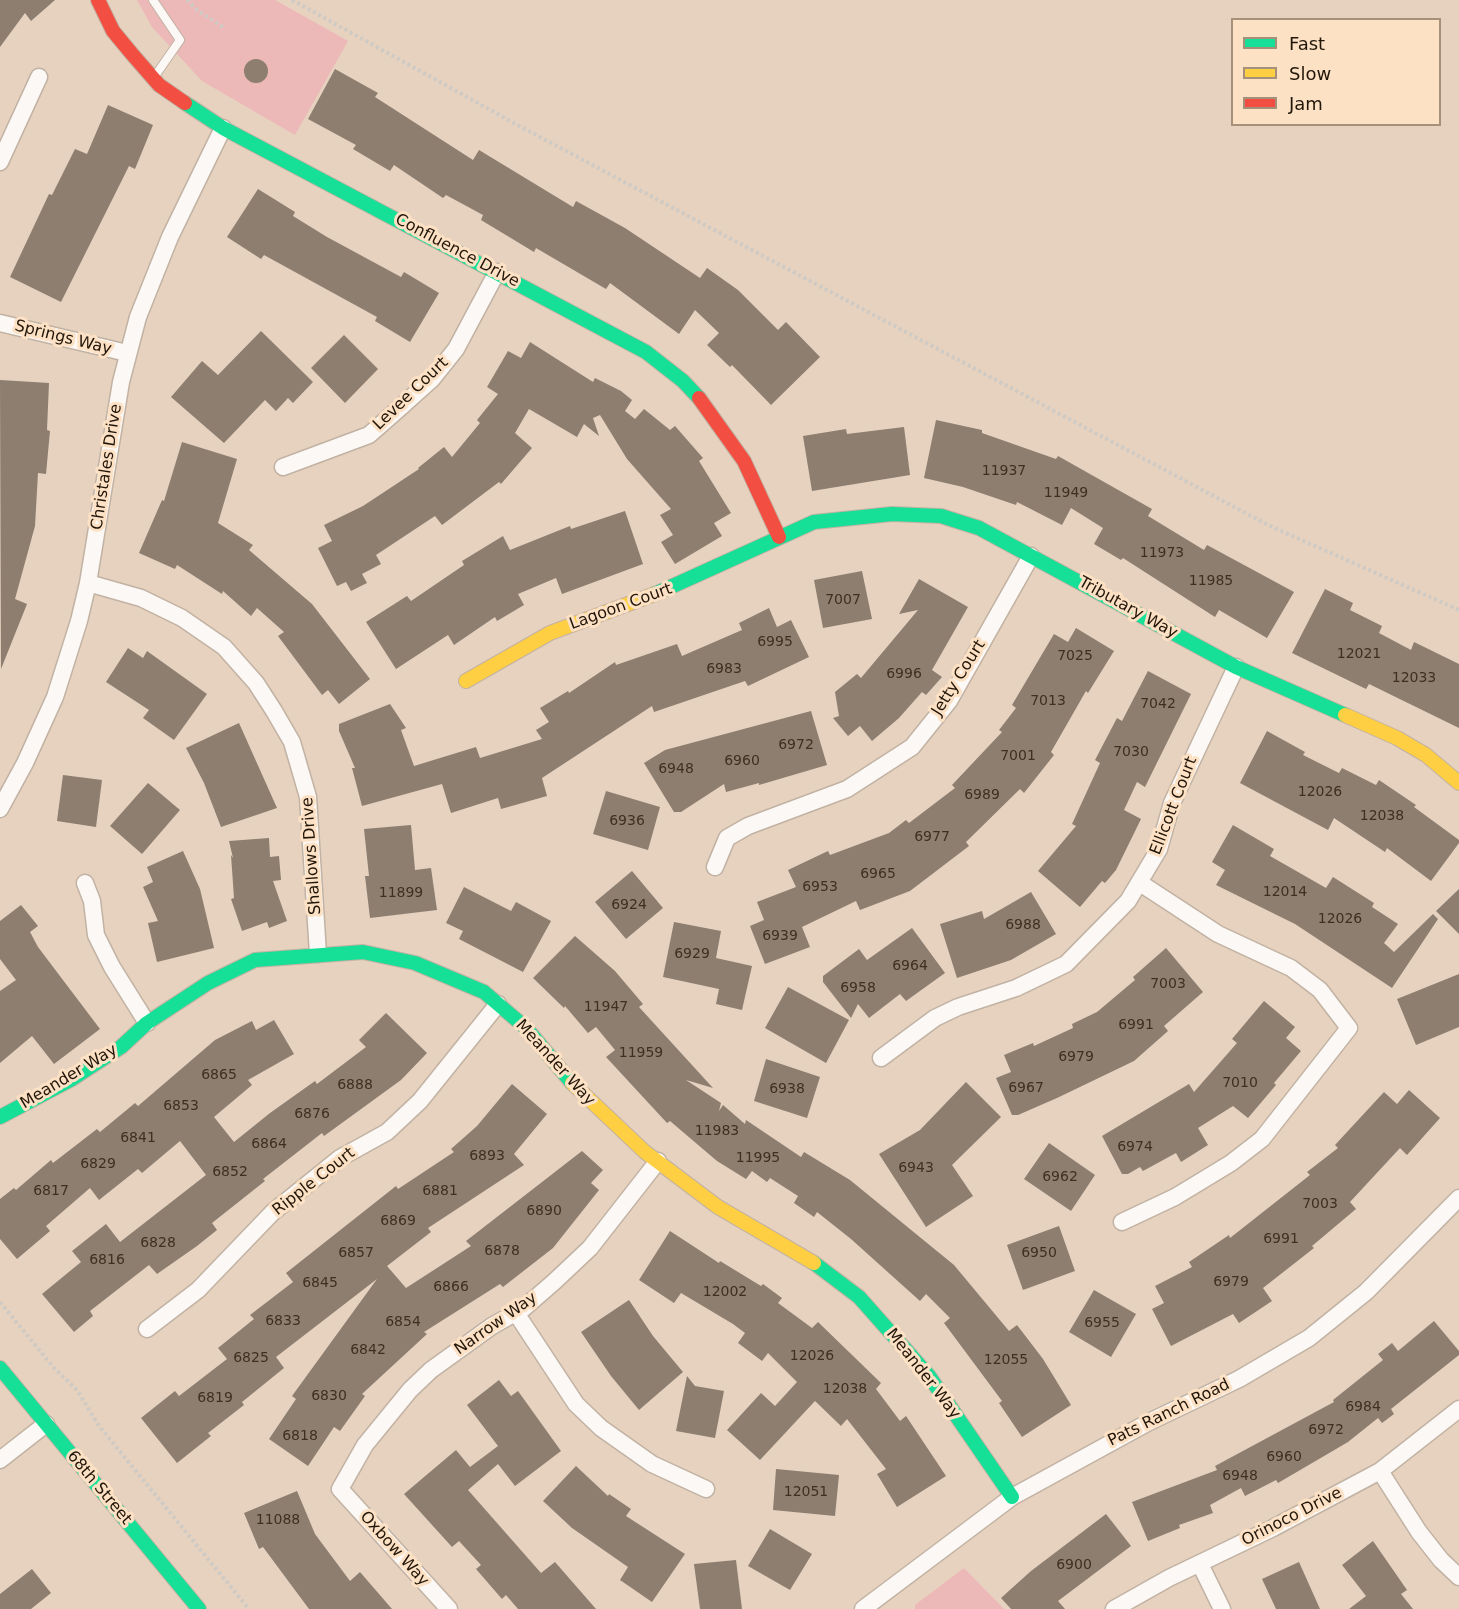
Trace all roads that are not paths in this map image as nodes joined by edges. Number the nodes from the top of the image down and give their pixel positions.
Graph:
1 (98, 0) edge
2 (153, 0) edge
3 (39, 76) dead end
4 (153, 79) junction
5 (223, 128) junction
6 (0, 162) edge
7 (497, 272) junction
8 (0, 322) edge
9 (127, 353) junction
10 (283, 467) dead end
11 (779, 537) junction
12 (1031, 556) junction
13 (88, 583) junction
14 (1236, 667) junction
15 (466, 681) dead end
16 (1459, 783) edge
17 (0, 809) edge
18 (714, 867) dead end
19 (85, 883) dead end
20 (1140, 883) junction
21 (318, 954) junction
22 (498, 1004) junction
23 (147, 1023) junction
24 (881, 1058) dead end
25 (0, 1117) edge
26 (658, 1161) junction
27 (1459, 1198) edge
28 (1122, 1222) dead end
29 (516, 1313) junction
30 (147, 1329) dead end
31 (0, 1368) edge
32 (1459, 1409) edge
33 (46, 1424) junction
34 (0, 1460) edge
35 (1380, 1471) junction
36 (340, 1489) joint
37 (706, 1490) dead end
38 (1012, 1497) junction
39 (1200, 1564) junction
40 (1459, 1577) edge
41 (867, 1608) edge
42 (199, 1609) edge
43 (449, 1609) edge
44 (1114, 1609) edge
45 (1222, 1609) edge

1 - 4 street, Confluence Drive
2 - 4 lane
3 - 6 street
4 - 5 street, Confluence Drive
5 - 7 street, Confluence Drive
5 - 9 street, Christales Drive
7 - 10 street, Levee Court
7 - 11 street, Confluence Drive
8 - 9 street, Springs Way
9 - 13 street, Christales Drive
11 - 12 street, Tributary Way
11 - 15 street, Lagoon Court
12 - 14 street, Tributary Way
12 - 18 street, Jetty Court
13 - 17 street, Christales Drive
13 - 21 street, Shallows Drive
14 - 16 street, Tributary Way
14 - 20 street, Ellicott Court
19 - 23 street
20 - 24 street, Ellicott Court
20 - 28 street
21 - 22 street, Meander Way
21 - 23 street, Meander Way
22 - 26 street, Meander Way
22 - 30 street, Ripple Court
23 - 25 street, Meander Way
26 - 29 street, Narrow Way
26 - 38 street, Meander Way
27 - 38 street, Pats Ranch Road
29 - 36 street, Narrow Way
29 - 37 street
31 - 33 street, 68th Street
32 - 35 street, Orinoco Drive
33 - 34 street
33 - 42 street, 68th Street
35 - 39 street, Orinoco Drive
35 - 40 street
36 - 43 street, Oxbow Way
38 - 41 street, Pats Ranch Road
39 - 44 street, Orinoco Drive
39 - 45 street

